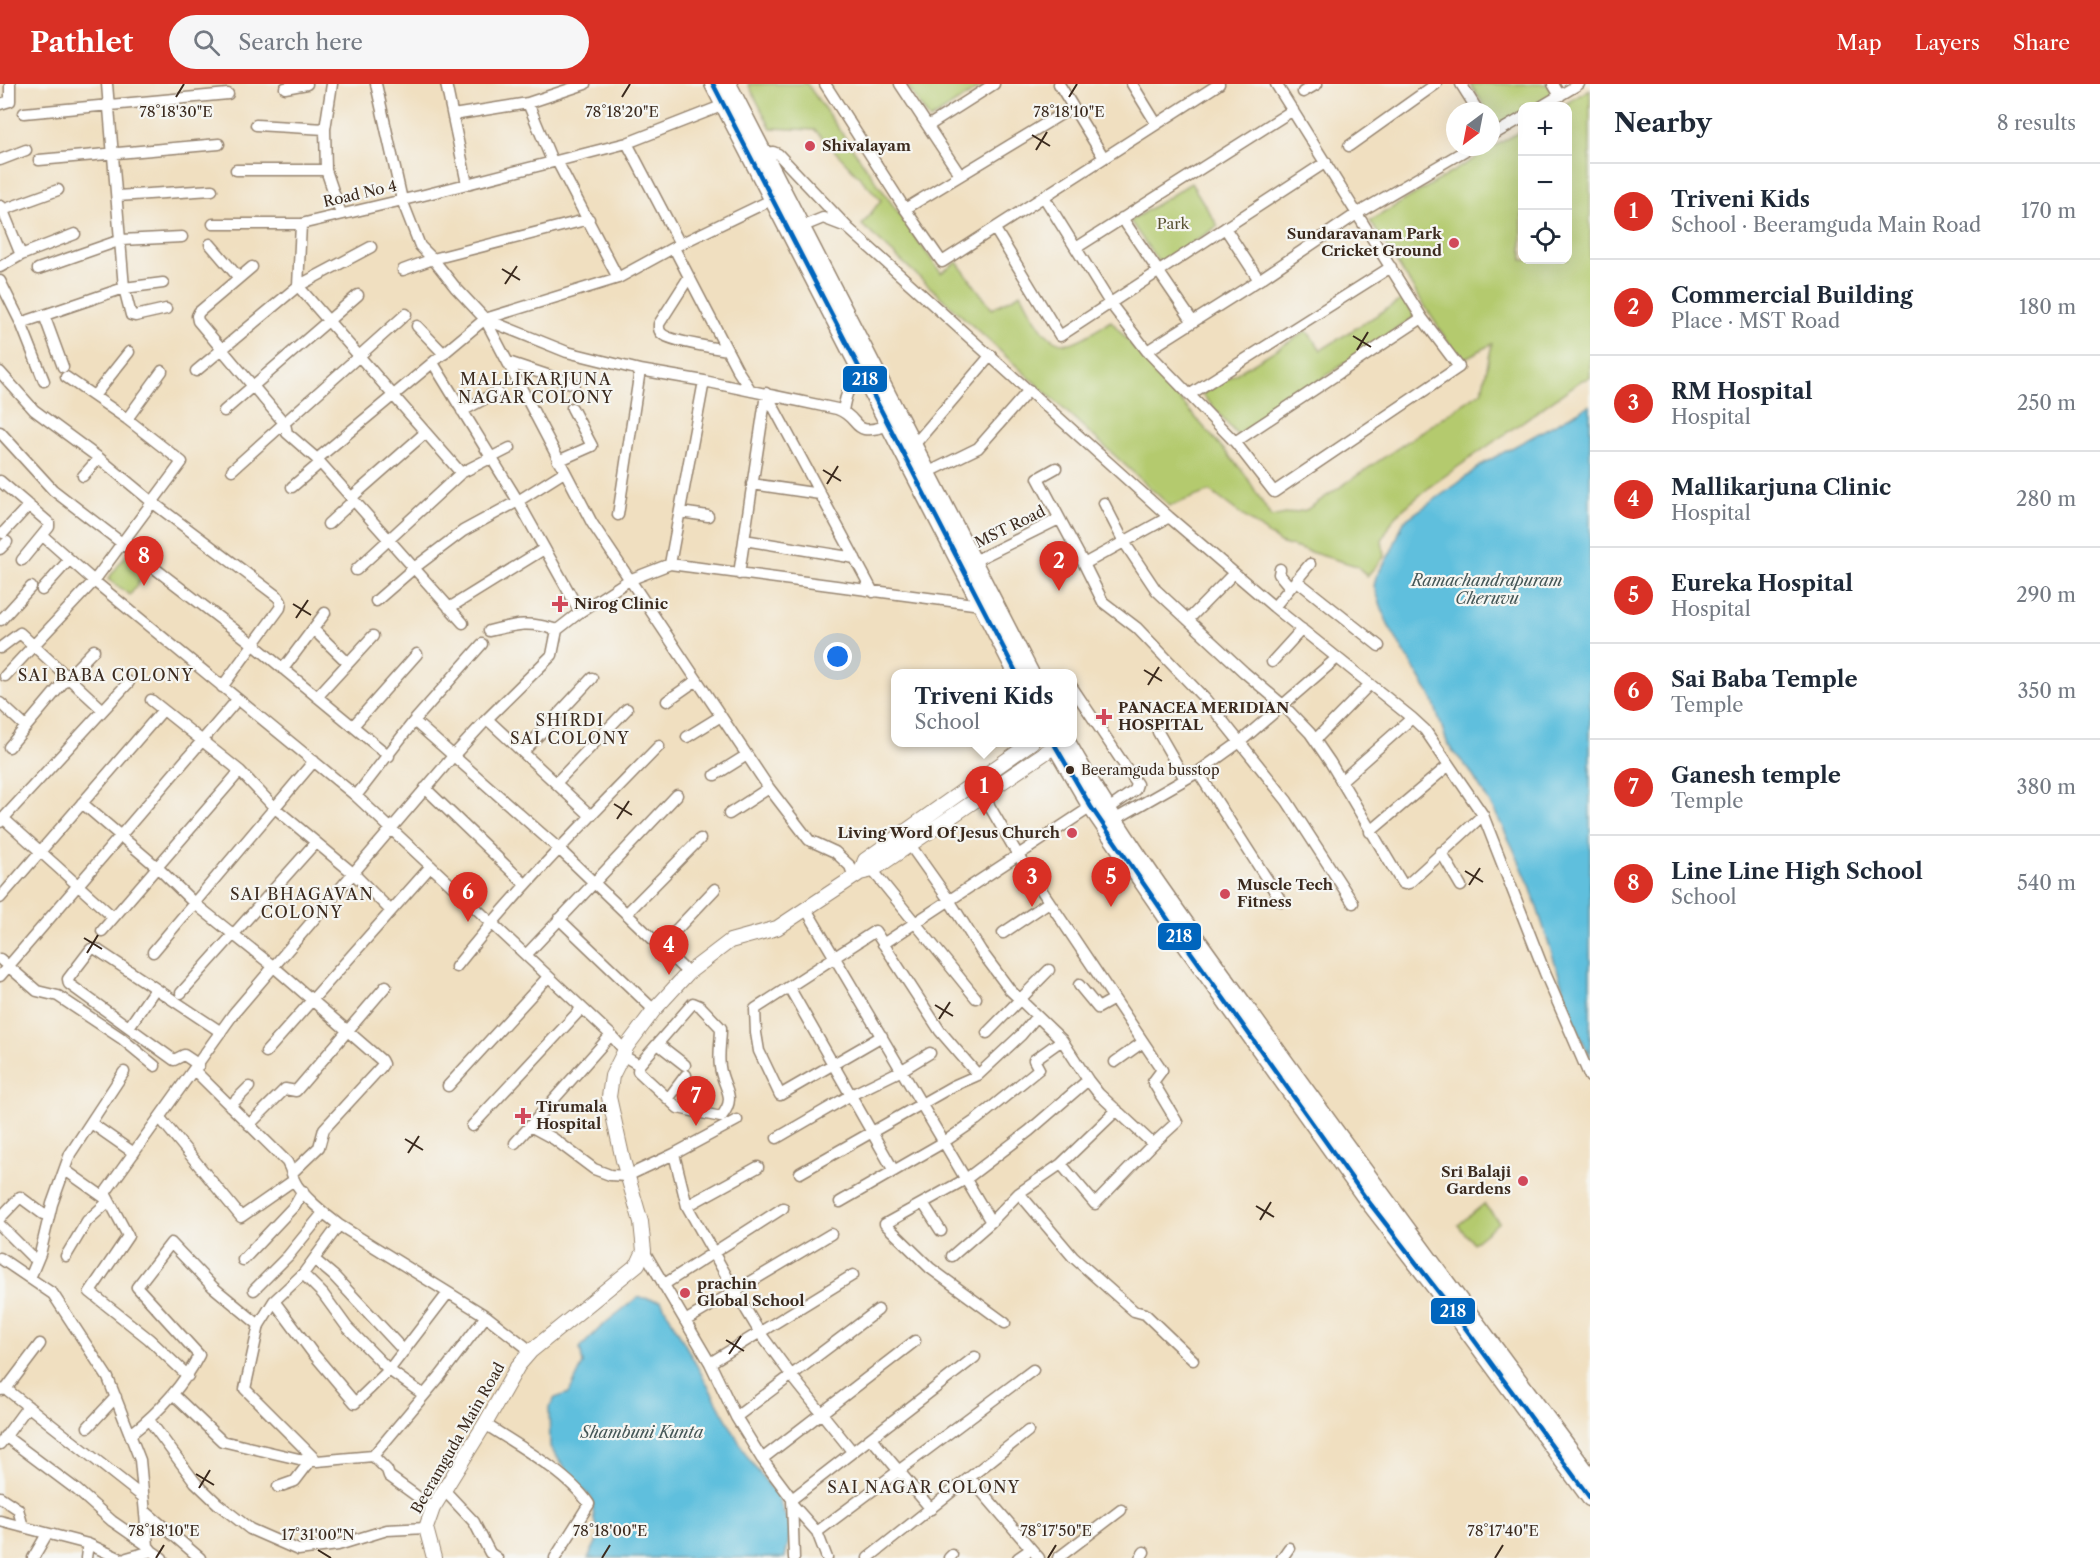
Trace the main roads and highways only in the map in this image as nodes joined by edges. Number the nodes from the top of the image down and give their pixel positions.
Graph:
1 (713, 84) edge
2 (728, 84) edge
3 (932, 495) junction
4 (942, 514) junction
5 (1014, 669) edge
6 (1028, 669) edge
7 (1025, 747) edge
8 (1055, 747) edge
9 (1061, 747) edge
10 (1104, 812) junction
11 (863, 870) junction
12 (1188, 938) junction
13 (1590, 1477) edge
14 (1590, 1498) edge
15 (434, 1558) edge

1 - 3 highway
2 - 3 highway
3 - 4 highway
4 - 5 highway
4 - 6 highway
7 - 11 main road
8 - 11 main road
9 - 10 highway
10 - 12 highway
10 - 12 highway
11 - 15 main road, Beeramguda Main Road
12 - 13 highway
12 - 14 highway

